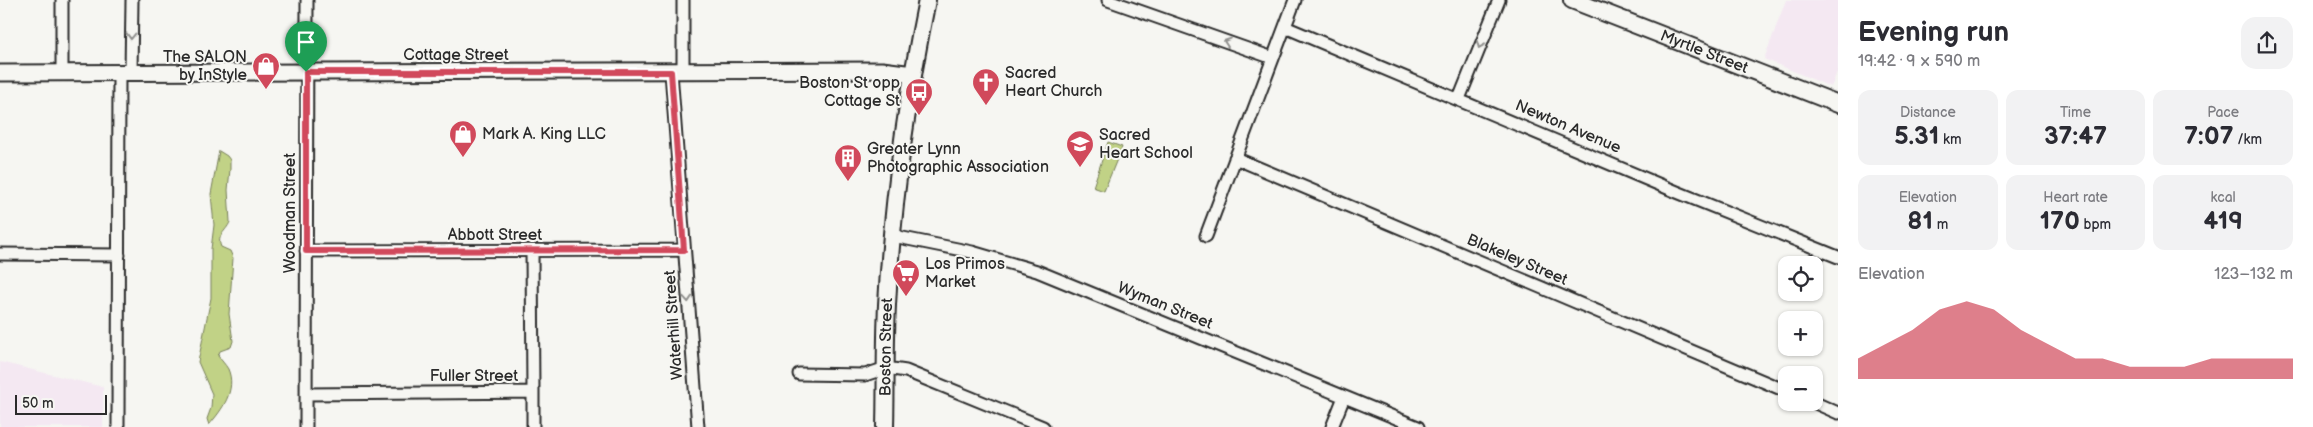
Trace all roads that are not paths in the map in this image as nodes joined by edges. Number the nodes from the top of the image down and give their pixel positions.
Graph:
1 (62, 0) edge
2 (132, 0) edge
3 (306, 0) edge
4 (683, 0) edge
5 (927, 0) edge
6 (1108, 0) edge
7 (1295, 0) edge
8 (1499, 0) edge
9 (1572, 0) edge
10 (1285, 27) junction
11 (1273, 58) junction
12 (306, 72) junction
13 (677, 72) junction
14 (0, 73) edge
15 (62, 73) junction
16 (125, 73) junction
17 (913, 74) junction
18 (1459, 98) junction
19 (1838, 104) edge
20 (1235, 158) junction
21 (893, 236) junction
22 (1206, 236) dead end
23 (684, 250) junction
24 (306, 251) junction
25 (532, 251) junction
26 (0, 254) edge
27 (119, 255) junction
28 (1838, 257) edge
29 (886, 368) junction
30 (799, 374) dead end
31 (1778, 388) edge
32 (533, 392) junction
33 (306, 394) junction
34 (1344, 397) junction
35 (1823, 406) edge
36 (1838, 413) edge
37 (118, 427) edge
38 (306, 427) edge
39 (532, 427) edge
40 (698, 427) edge
41 (885, 427) edge
42 (1043, 427) edge
43 (1332, 427) edge
44 (1418, 427) edge

1 - 15 street
2 -> 16 street
3 - 12 street, Woodman Street
4 - 13 street, Waterhill Street
5 - 17 main road, Boston Street
11 -> 6 street
7 - 10 street
8 -> 18 street
9 - 19 main road, Myrtle Street
10 - 11 street
10 - 18 street, Newton Avenue
11 - 20 street
12 - 13 street, Cottage Street
12 - 16 street, Cottage Street
12 - 24 street, Woodman Street
13 - 17 street, Cottage Street
13 - 23 street, Waterhill Street
14 - 15 street, Cottage Street
15 - 16 street, Cottage Street
16 - 27 street
17 - 21 main road, Boston Street
18 - 28 street, Newton Avenue
20 - 22 street
20 - 31 street, Blakeley Street
21 - 29 main road, Boston Street
21 - 34 street, Wyman Street
23 - 25 street, Abbott Street
23 -> 40 street, Waterhill Street
24 - 25 street, Abbott Street
24 - 33 street, Woodman Street
25 - 32 street, Fuller Street
26 - 27 street
27 - 37 street
29 - 30 street
29 - 41 main road, Boston Street
29 - 42 street
32 - 33 street, Fuller Street
32 - 39 street
33 - 38 street, Woodman Street
34 - 43 street
34 - 44 street, Wyman Street
35 - 36 street

